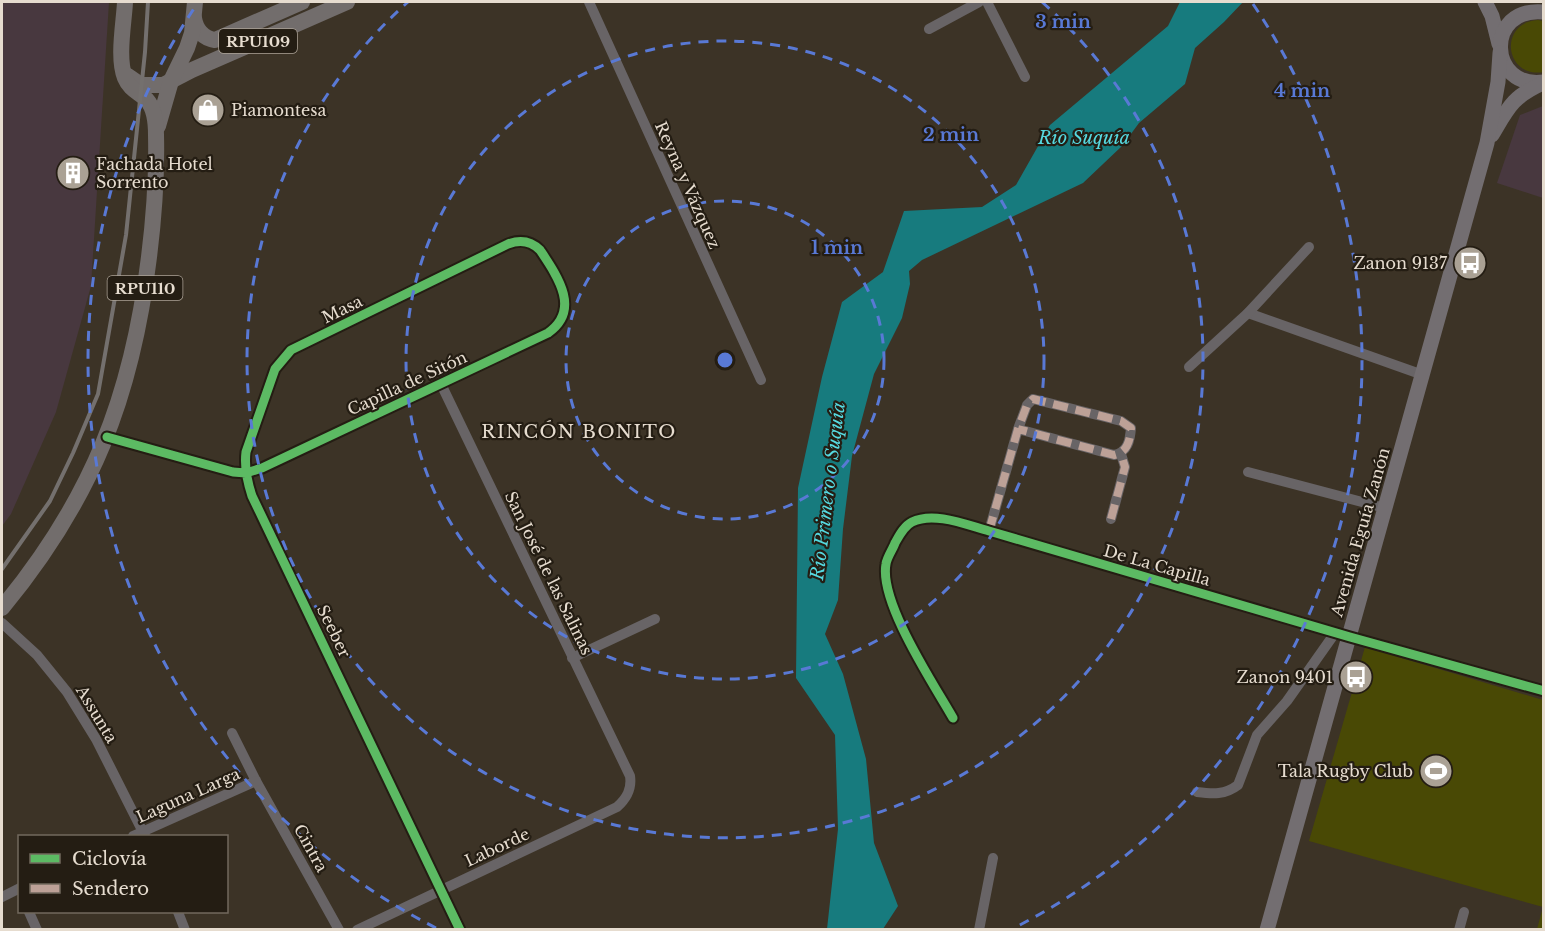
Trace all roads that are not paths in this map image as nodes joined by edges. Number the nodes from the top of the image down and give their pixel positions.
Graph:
1 (125, 2) edge
2 (302, 2) edge
3 (347, 2) edge
4 (589, 2) edge
5 (979, 2) edge
6 (987, 2) edge
7 (1485, 2) edge
8 (1526, 2) edge
9 (194, 10) edge
10 (1544, 11) edge
11 (929, 29) dead end
12 (1500, 50) junction
13 (122, 58) junction
14 (1025, 77) dead end
15 (171, 81) junction
16 (1544, 82) edge
17 (156, 134) junction
18 (1487, 143) junction
19 (527, 242) joint
20 (1310, 247) dead end
21 (1248, 313) junction
22 (1189, 367) dead end
23 (1423, 375) junction
24 (761, 380) dead end
25 (441, 384) junction
26 (1018, 429) junction
27 (107, 437) junction
28 (1121, 454) junction
29 (1248, 472) dead end
30 (246, 473) junction
31 (1385, 508) junction
32 (1111, 519) dead end
33 (989, 531) junction
34 (2, 608) edge
35 (654, 619) dead end
36 (2, 622) edge
37 (1335, 633) junction
38 (1350, 637) junction
39 (572, 658) junction
40 (1544, 691) edge
41 (953, 718) dead end
42 (232, 733) dead end
43 (630, 776) joint
44 (256, 781) junction
45 (1197, 792) dead end
46 (140, 835) edge
47 (993, 858) dead end
48 (18, 889) edge
49 (441, 889) junction
50 (2, 897) edge
51 (1464, 912) dead end
52 (29, 913) edge
53 (178, 913) edge
54 (37, 930) edge
55 (185, 930) edge
56 (339, 930) edge
57 (357, 930) edge
58 (460, 930) edge
59 (979, 930) edge
60 (1267, 930) edge
61 (1459, 930) edge

1 - 13 main road
2 - 9 main road, RPU109
3 - 15 main road, RPU109
4 - 24 street, Reyna y Vázquez
5 - 11 street
6 - 14 street
7 - 12 main road
8 - 10 main road
9 - 15 main road, RPU110
10 - 12 main road
12 - 16 main road
12 - 18 main road, Avenida Eguía Zanón
13 - 15 main road, RPU109
13 - 17 main road, RPU110
15 - 17 main road, RPU110
16 - 18 main road, Avenida Eguía Zanón
17 - 27 main road, RPU110
18 - 23 main road, Avenida Eguía Zanón
19 - 25 street, Capilla de Sitón
19 - 30 street, Masa
20 - 21 street
21 - 22 street
21 - 23 street
23 - 31 main road, Avenida Eguía Zanón
25 - 30 street, Capilla de Sitón
25 - 39 street, San José de las Salinas
26 - 28 street
26 - 28 street
26 - 33 street
27 - 30 street
27 - 34 main road, RPU110
28 - 32 street
29 - 31 street
30 - 49 street, Seeber
31 - 38 main road, Avenida Eguía Zanón
33 - 37 street, De La Capilla
33 - 41 street, De La Capilla
35 - 39 street
36 - 46 street, Assunta
37 - 38 street, De La Capilla
37 - 45 street
38 - 40 street, De La Capilla
38 - 60 main road, Avenida Eguía Zanón
39 - 43 street, San José de las Salinas
42 - 44 street, Cintra
43 - 49 street, Laborde
44 - 46 street, Laguna Larga
44 - 56 street, Cintra
47 - 59 street
48 - 50 street
49 - 57 street, Laborde
49 - 58 street, Seeber
51 - 61 street
52 - 54 street
53 - 55 street

